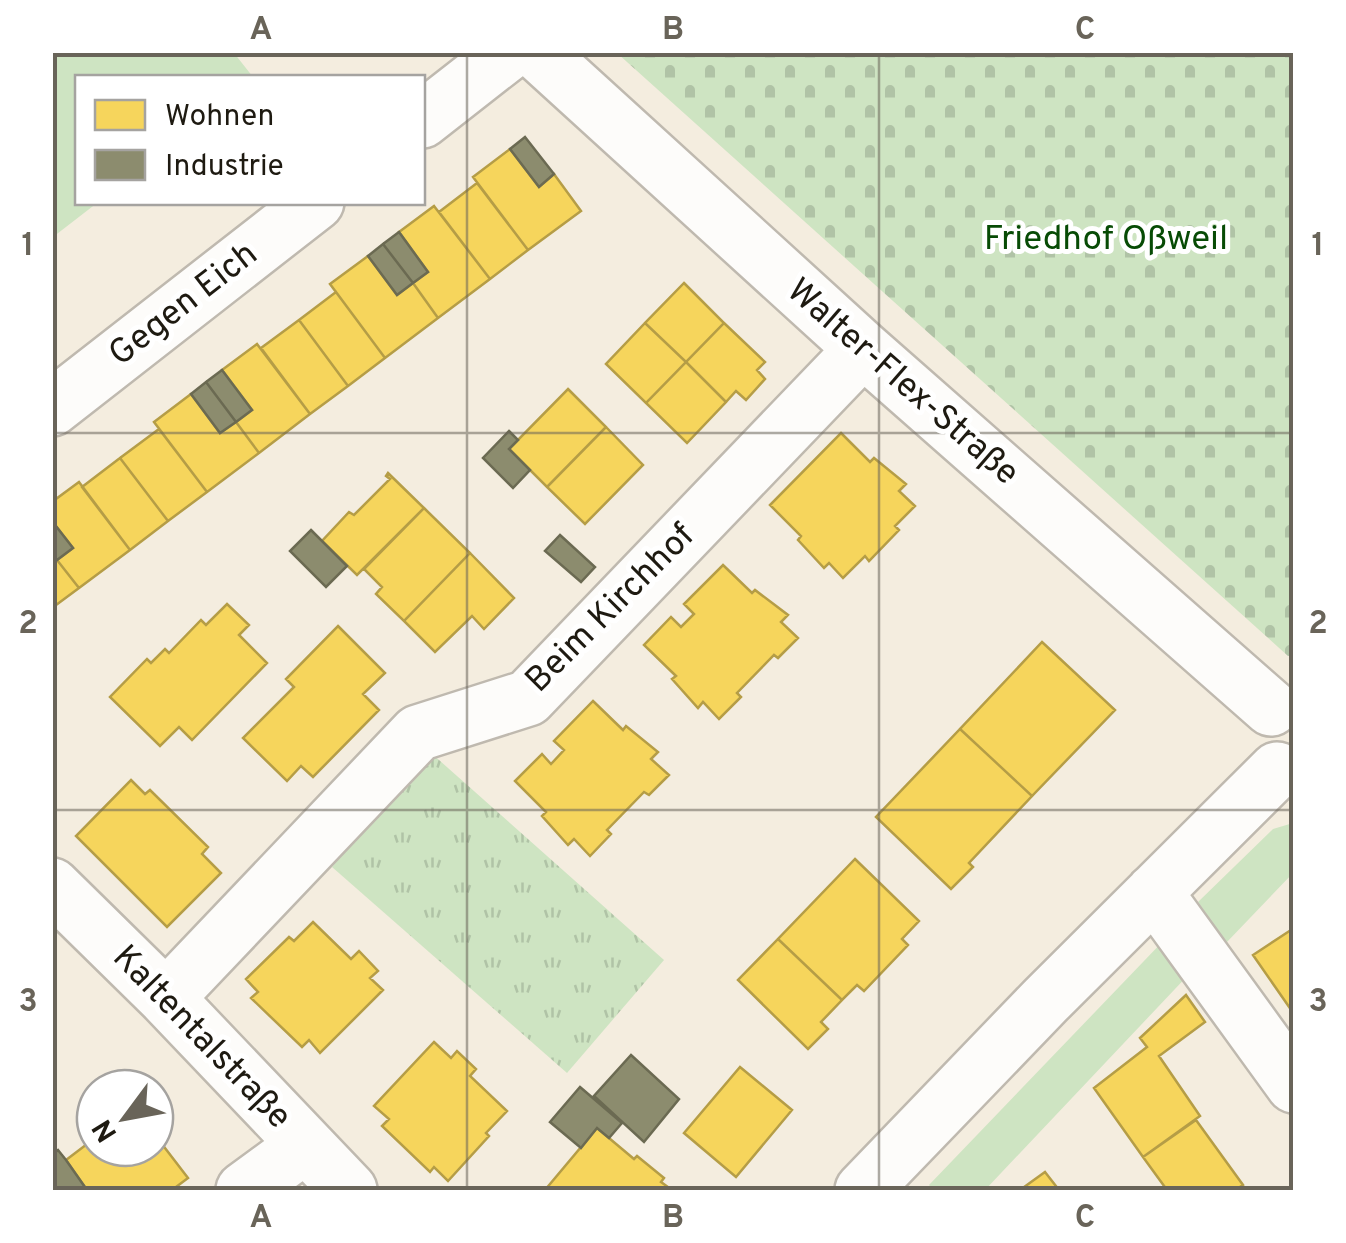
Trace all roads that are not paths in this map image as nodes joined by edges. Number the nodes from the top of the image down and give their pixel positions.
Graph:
1 (509, 52) edge
2 (537, 52) edge
3 (425, 118) edge
4 (312, 205) edge
5 (863, 349) junction
6 (52, 408) edge
7 (1282, 701) edge
8 (1285, 775) edge
9 (52, 886) edge
10 (1154, 892) junction
11 (166, 998) junction
12 (1294, 1085) edge
13 (304, 1146) junction
14 (884, 1182) edge
15 (244, 1190) edge
16 (349, 1190) edge

1 - 3 street
2 - 5 street, Walter-Flex-Straße
4 - 6 street, Gegen Eich
5 - 7 street, Walter-Flex-Straße
5 - 11 street, Beim Kirchhof
7 - 8 street
8 - 10 street
9 - 11 street, Kaltentalstraße
10 - 12 street
10 - 14 street
11 - 13 street, Kaltentalstraße
13 - 15 street
13 - 16 street, Kaltentalstraße

